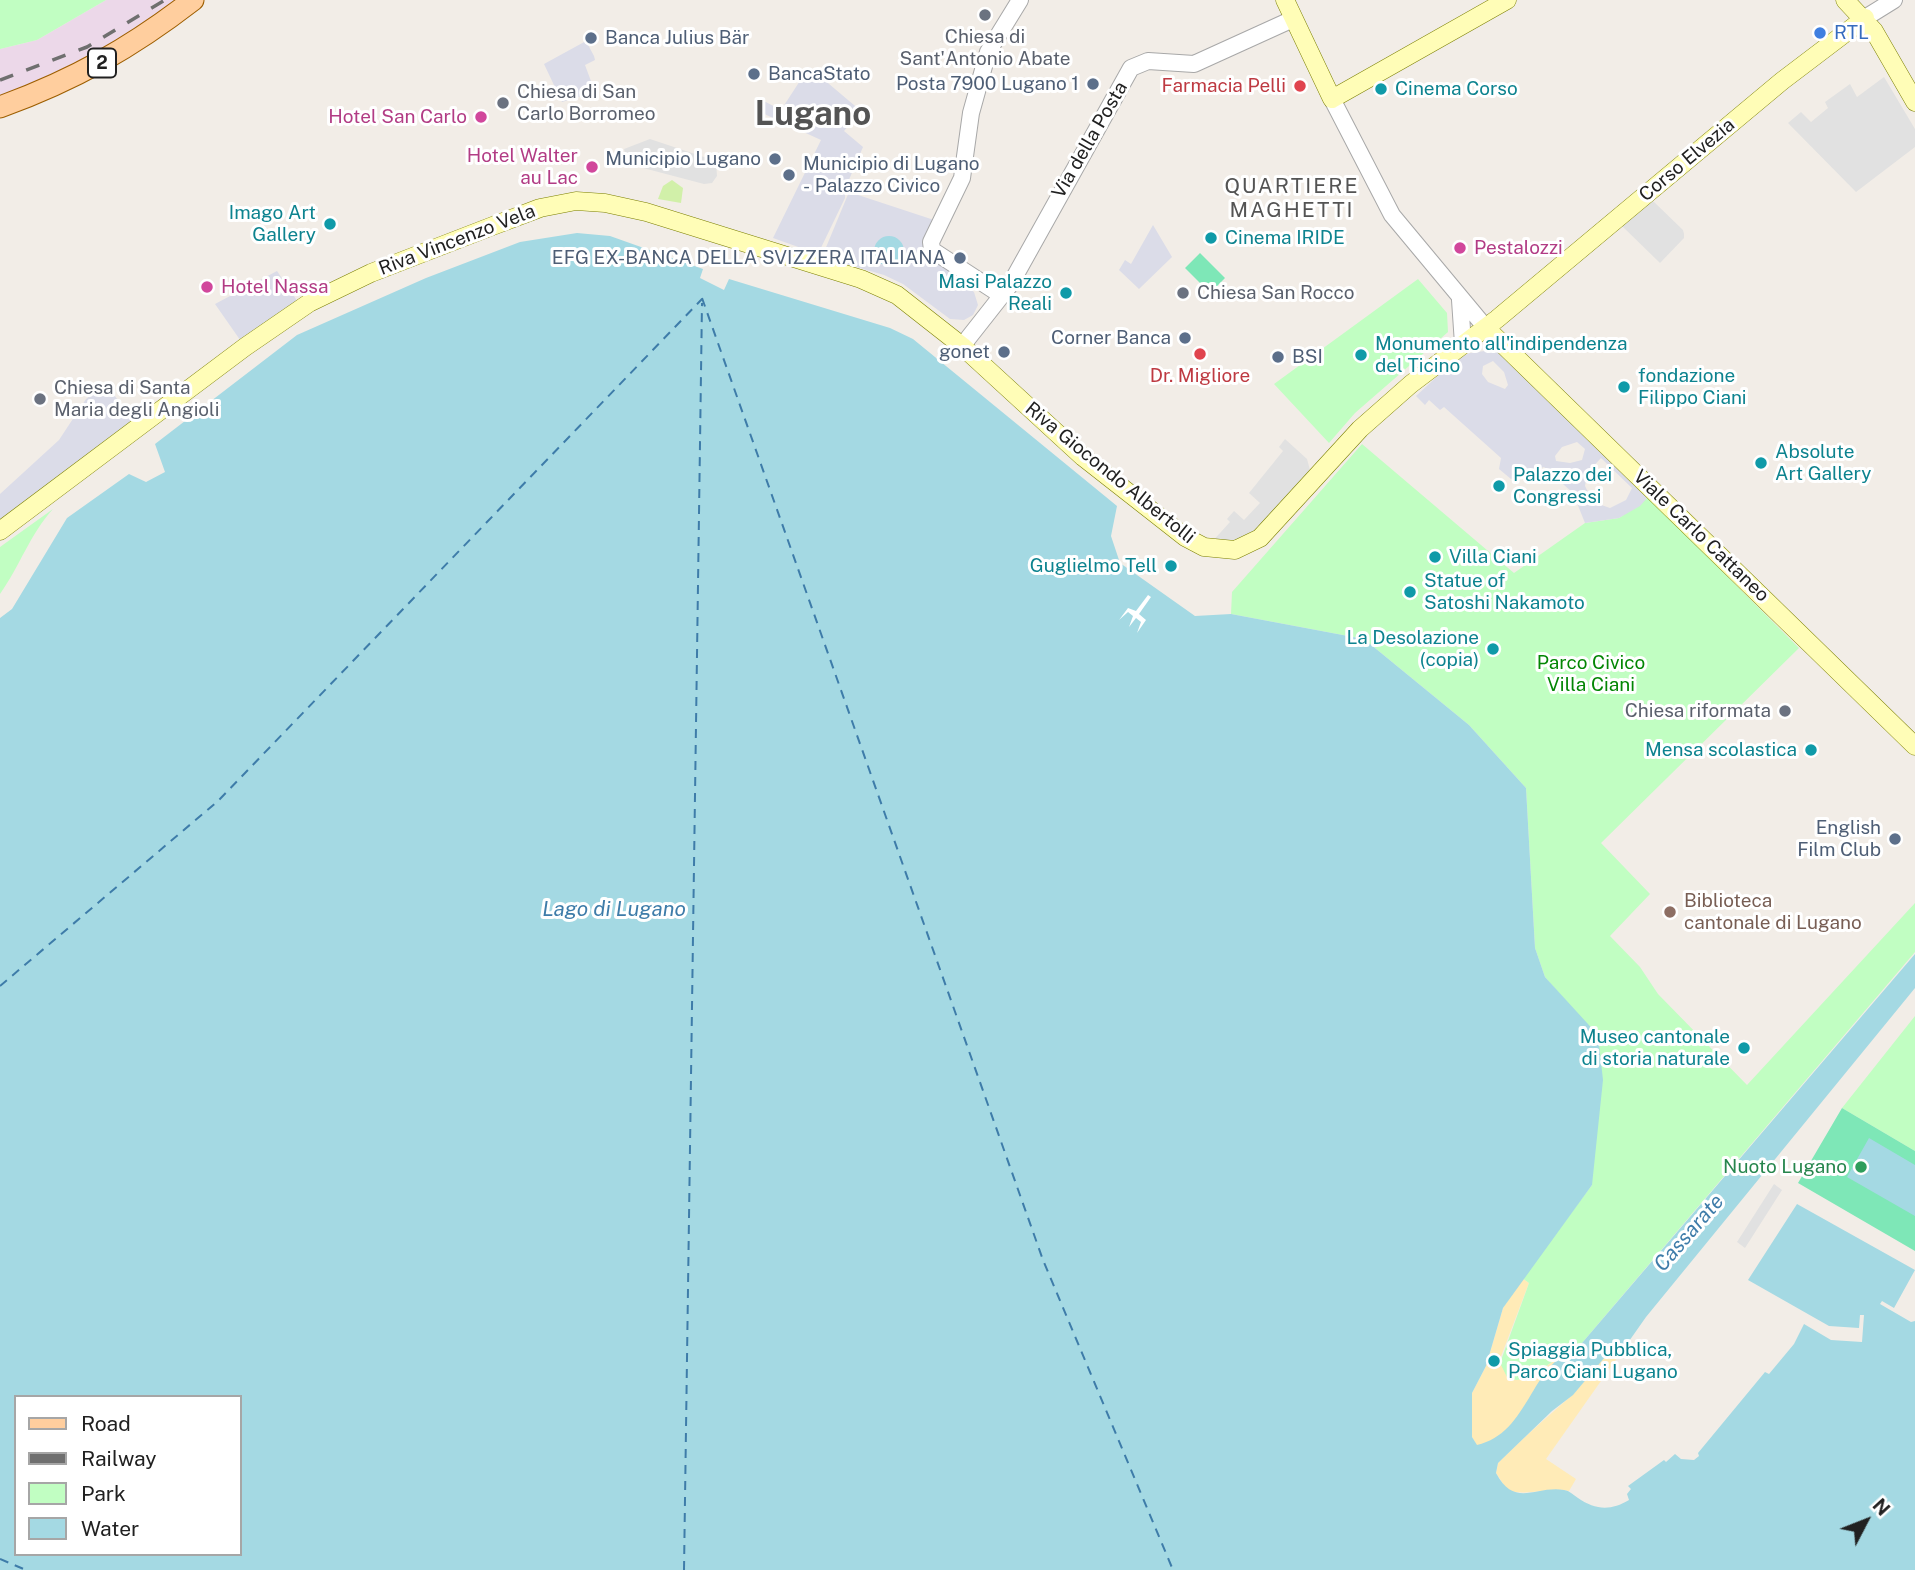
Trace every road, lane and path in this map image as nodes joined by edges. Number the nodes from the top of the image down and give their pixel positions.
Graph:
1 (193, 0) edge
2 (1020, 0) edge
3 (1285, 0) edge
4 (1507, 0) edge
5 (1845, 0) edge
6 (1895, 0) edge
7 (1865, 18) junction
8 (1293, 19) junction
9 (1332, 99) junction
10 (1915, 102) edge
11 (0, 107) edge
12 (1001, 295) junction
13 (1460, 300) junction
14 (1486, 328) junction
15 (1463, 344) junction
16 (962, 346) junction
17 (1326, 465) joint
18 (0, 531) edge
19 (1915, 746) edge

1 - 11 main road, 2
2 - 12 street
3 - 8 main road
4 - 9 main road
5 - 7 main road
6 - 7 street, Corso Elvezia
7 - 10 main road
7 - 14 main road, Corso Elvezia
8 - 9 main road
8 - 12 street, Via della Posta
9 - 13 street
12 - 16 street, Via della Posta
13 - 14 street
13 - 15 street
14 - 15 main road, Corso Elvezia
14 - 19 main road, Viale Carlo Cattaneo
15 - 17 main road, Corso Elvezia
16 - 17 main road, Riva Giocondo Albertolli
16 - 18 main road, Riva Vincenzo Vela

